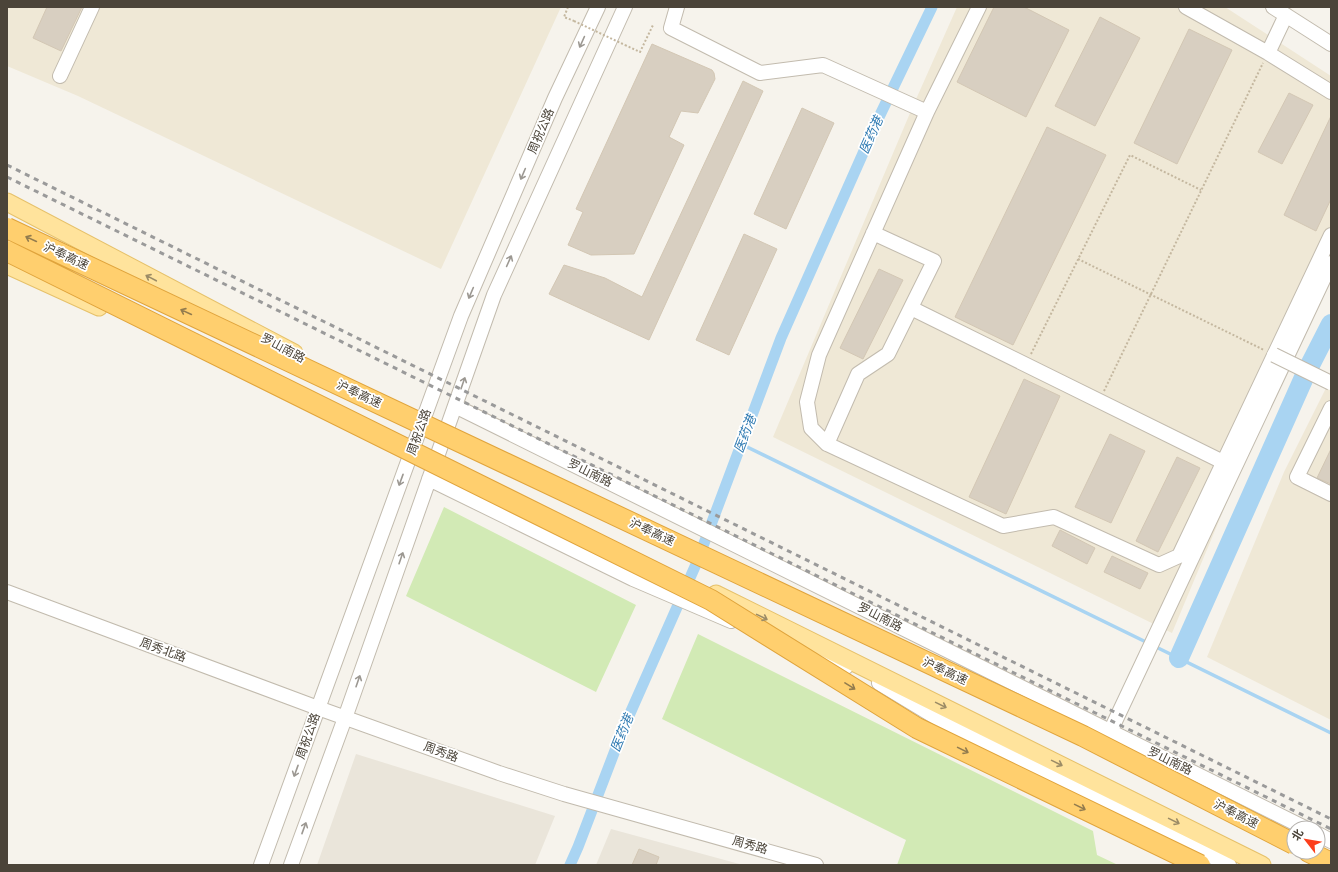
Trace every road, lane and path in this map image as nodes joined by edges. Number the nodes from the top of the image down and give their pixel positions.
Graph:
1 (92, 7) edge
2 (568, 7) edge
3 (598, 7) edge
4 (625, 7) edge
5 (677, 7) edge
6 (979, 7) edge
7 (1186, 7) edge
8 (1273, 7) edge
9 (1286, 15) junction
10 (653, 25) dead end
11 (1331, 44) edge
12 (1268, 53) junction
13 (60, 76) dead end
14 (1331, 92) edge
15 (927, 112) junction
16 (1202, 190) junction
17 (7, 202) edge
18 (7, 228) edge
19 (873, 233) junction
20 (1331, 235) edge
21 (7, 251) edge
22 (1078, 259) junction
23 (1331, 263) edge
24 (7, 265) edge
25 (1151, 295) junction
26 (911, 308) junction
27 (1274, 355) junction
28 (1026, 364) junction
29 (1331, 383) edge
30 (1100, 400) junction
31 (455, 406) junction
32 (1331, 408) edge
33 (423, 422) junction
34 (446, 433) junction
35 (828, 444) junction
36 (414, 447) junction
37 (437, 458) junction
38 (1223, 462) junction
39 (429, 479) junction
40 (1331, 494) edge
41 (7, 592) edge
42 (318, 708) junction
43 (345, 718) junction
44 (1110, 732) junction
45 (1289, 820) edge
46 (1286, 840) edge
47 (261, 865) edge
48 (290, 865) edge
49 (816, 865) edge
50 (1200, 865) edge
51 (1229, 865) edge
52 (1262, 865) edge
53 (1319, 865) edge

1 - 13 street
2 - 10 path, bridge
3 -> 33 street, 周祝公路
31 -> 4 street, 周祝公路
5 - 15 street
6 - 15 street
7 - 12 street
8 - 9 street
9 - 11 street
9 - 12 street
12 - 14 street
12 - 16 path
15 - 19 street
16 - 22 path
16 - 25 path
33 -> 17 main road, 罗山南路
46 -> 18 highway, 沪奉高速, bridge
19 - 26 street
19 - 35 street
20 - 27 street
21 -> 50 highway, 沪奉高速, bridge
22 - 25 path
22 - 28 path
23 - 44 street
24 - 36 main road
25 - 27 path
25 - 30 path
26 - 28 street
26 - 35 street
27 - 29 street, bridge
27 - 38 street
28 - 30 street
30 - 38 street
31 - 34 street, 周祝公路
31 - 44 street, 罗山南路
32 - 40 street
33 - 34 main road, 罗山南路
33 - 36 street, 周祝公路
34 - 37 street, 周祝公路
34 - 53 main road, 罗山南路, bridge
35 - 38 street
36 - 37 main road
36 -> 42 street, 周祝公路
37 - 39 street, 周祝公路
37 -> 52 main road
43 -> 39 street, 周祝公路
39 - 51 street
41 - 42 street, 周秀北路
42 - 43 street, 周秀路
42 -> 47 street, 周祝公路
48 -> 43 street, 周祝公路
43 - 49 street, 周秀路
44 - 45 street, 罗山南路

